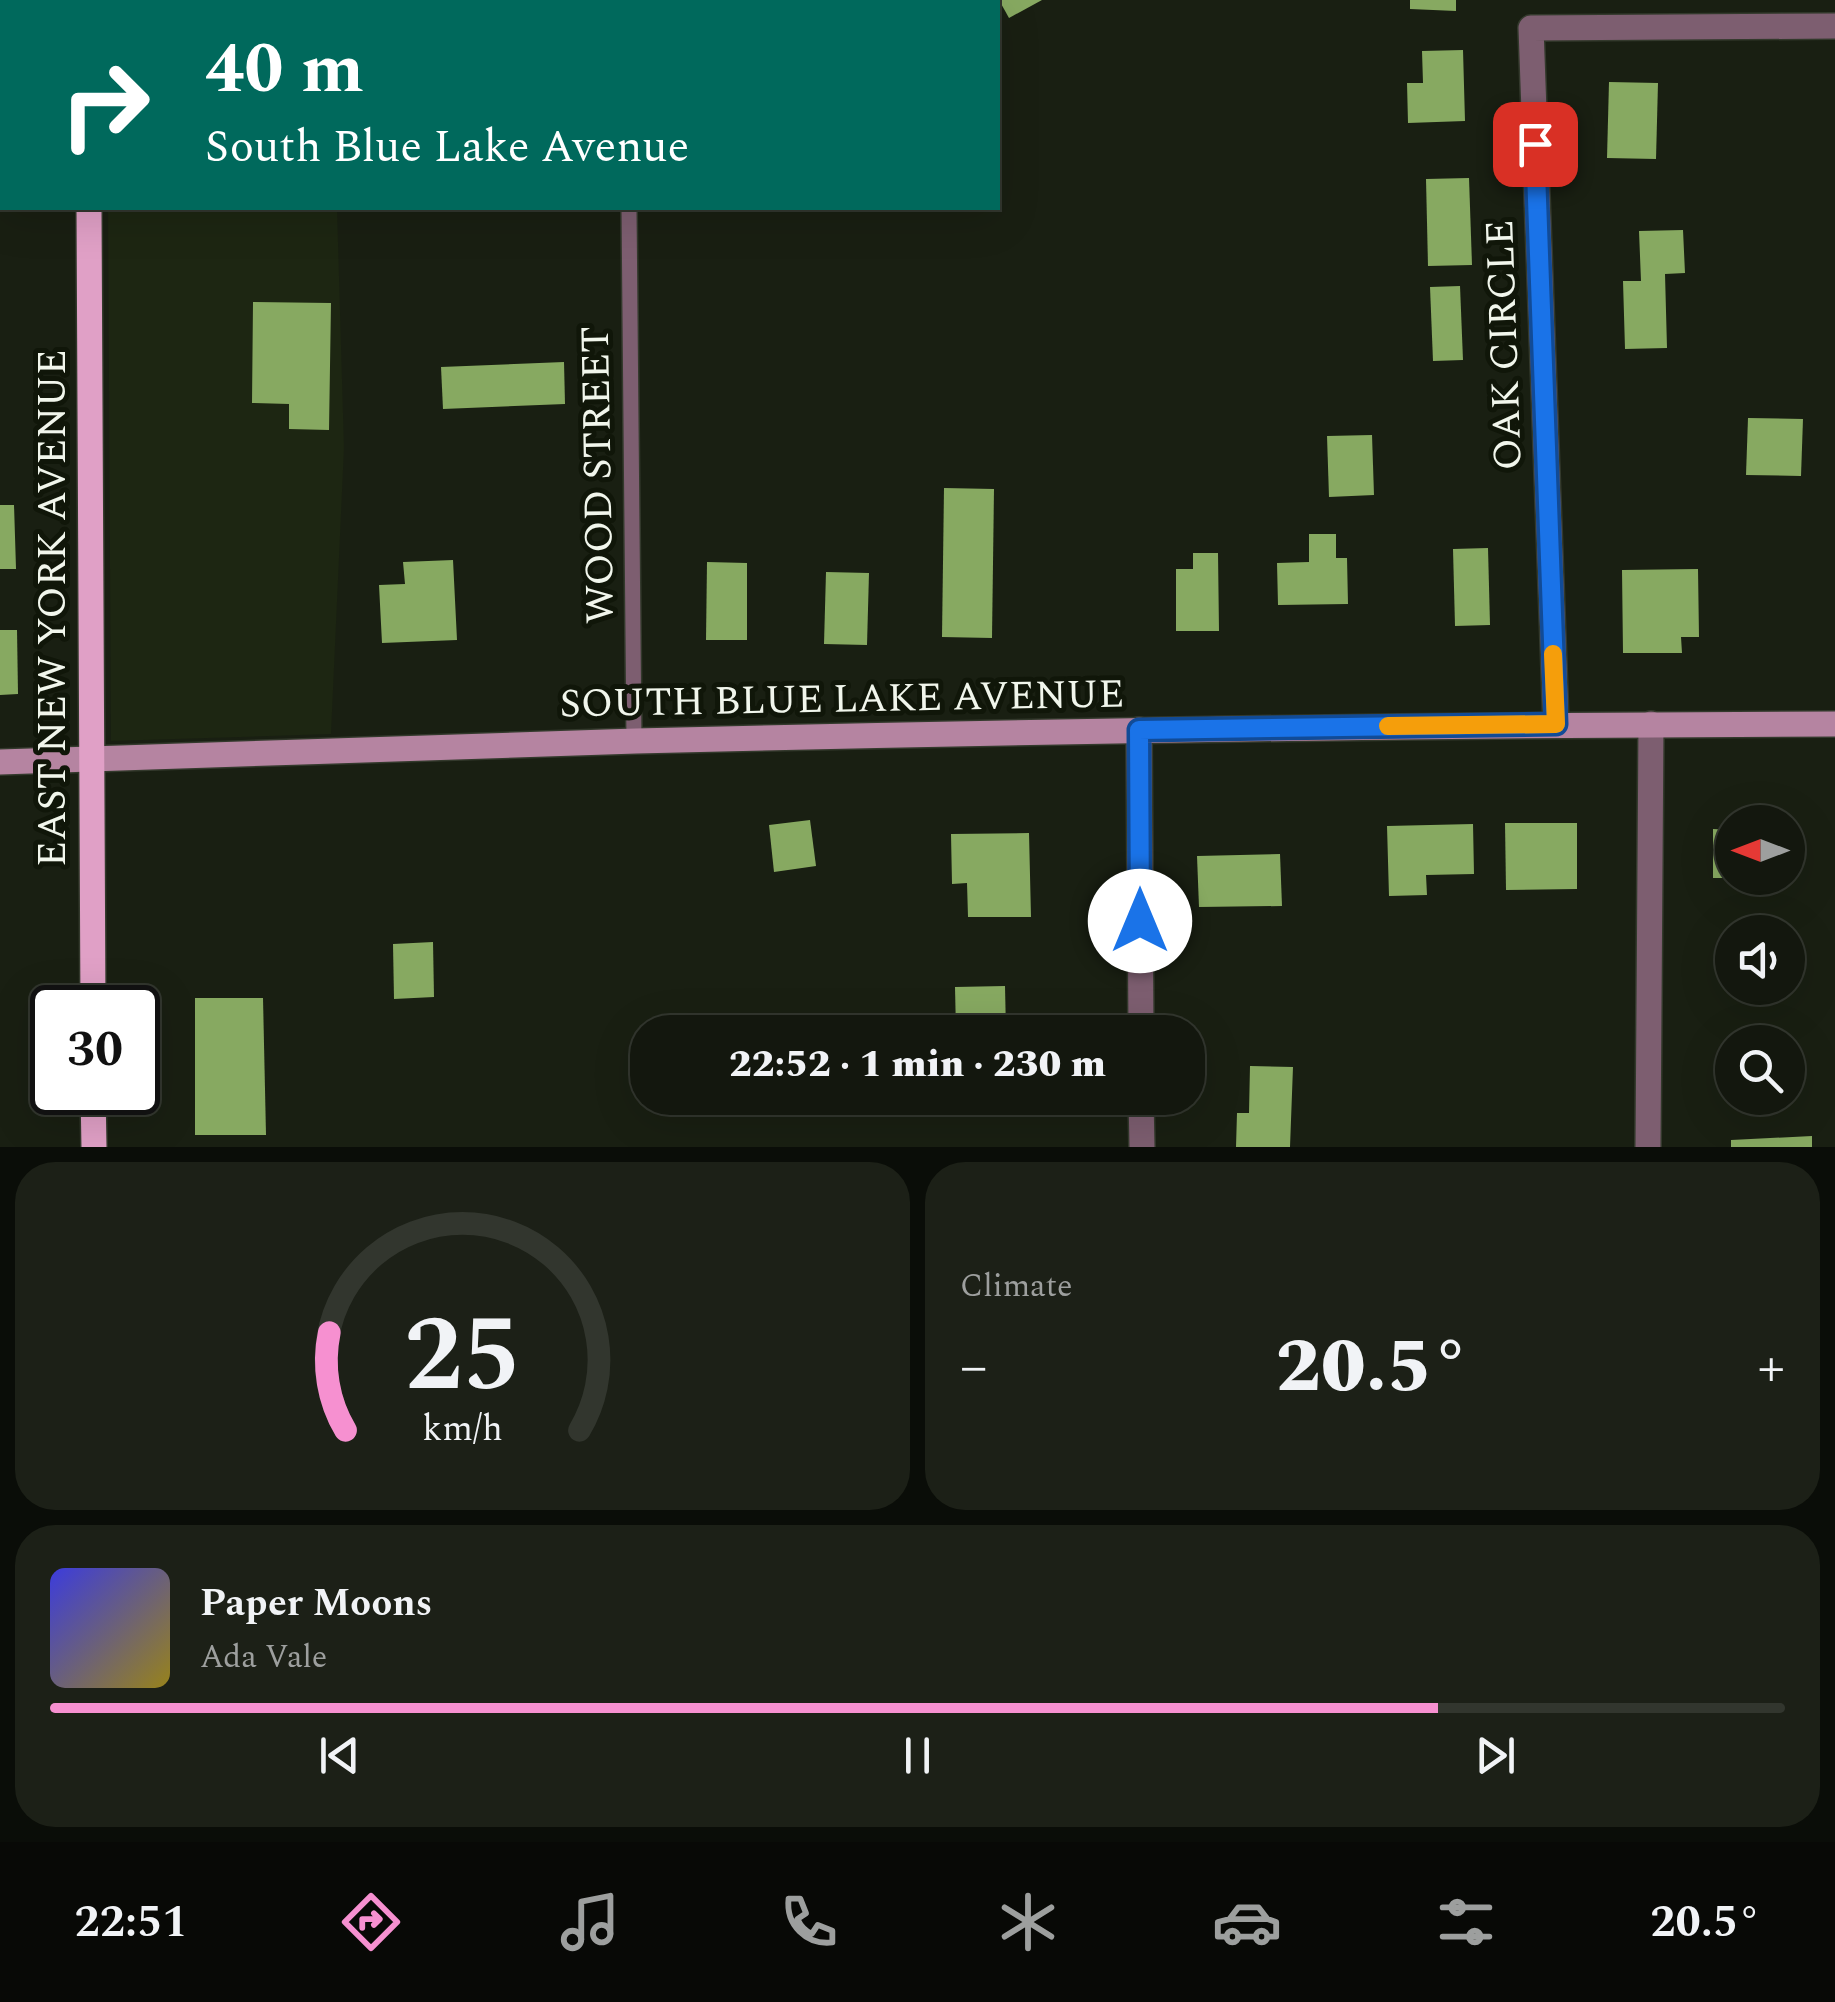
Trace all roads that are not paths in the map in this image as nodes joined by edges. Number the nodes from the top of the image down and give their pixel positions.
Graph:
1 (1835, 26) edge
2 (89, 210) edge
3 (628, 210) edge
4 (1556, 724) junction
5 (1651, 724) junction
6 (1835, 724) edge
7 (1139, 730) junction
8 (634, 741) junction
9 (91, 760) junction
10 (0, 762) edge
11 (93, 985) edge
12 (1141, 1015) edge
13 (93, 1115) edge
14 (1141, 1115) edge
15 (94, 1147) edge
16 (1142, 1147) edge
17 (1648, 1147) edge

1 - 4 street, OAK CIRCLE
2 - 9 main road, EAST NEW YORK AVENUE
3 - 8 lane, WOOD STREET
4 - 5 main road, SOUTH BLUE LAKE AVENUE
4 - 7 main road, SOUTH BLUE LAKE AVENUE
5 - 6 main road, SOUTH BLUE LAKE AVENUE
5 - 17 street
7 - 8 main road, SOUTH BLUE LAKE AVENUE
7 - 12 street
8 - 9 main road, SOUTH BLUE LAKE AVENUE
9 - 10 main road, SOUTH BLUE LAKE AVENUE
9 - 11 main road, EAST NEW YORK AVENUE
13 - 15 main road
14 - 16 street

